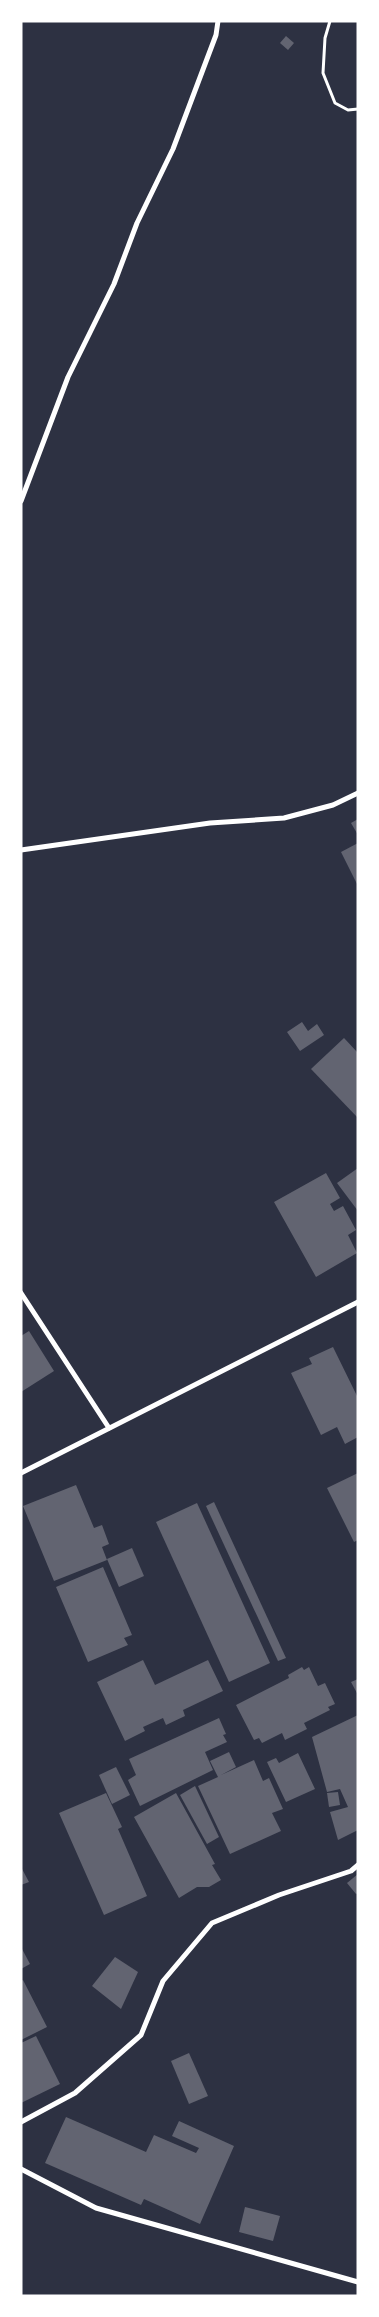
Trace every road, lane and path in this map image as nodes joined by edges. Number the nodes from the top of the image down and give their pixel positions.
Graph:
1 (218, 21) edge
2 (330, 21) edge
3 (358, 110) edge
4 (21, 501) edge
5 (358, 793) edge
6 (21, 850) edge
7 (21, 1293) edge
8 (358, 1302) edge
9 (109, 1428) junction
10 (21, 1473) edge
11 (358, 1865) edge
12 (21, 2122) edge
13 (21, 2169) edge
14 (358, 2282) edge

1 - 4 street
2 - 3 path
5 - 6 street
7 - 9 street
8 - 9 street
9 - 10 street
11 - 12 street
13 - 14 street

